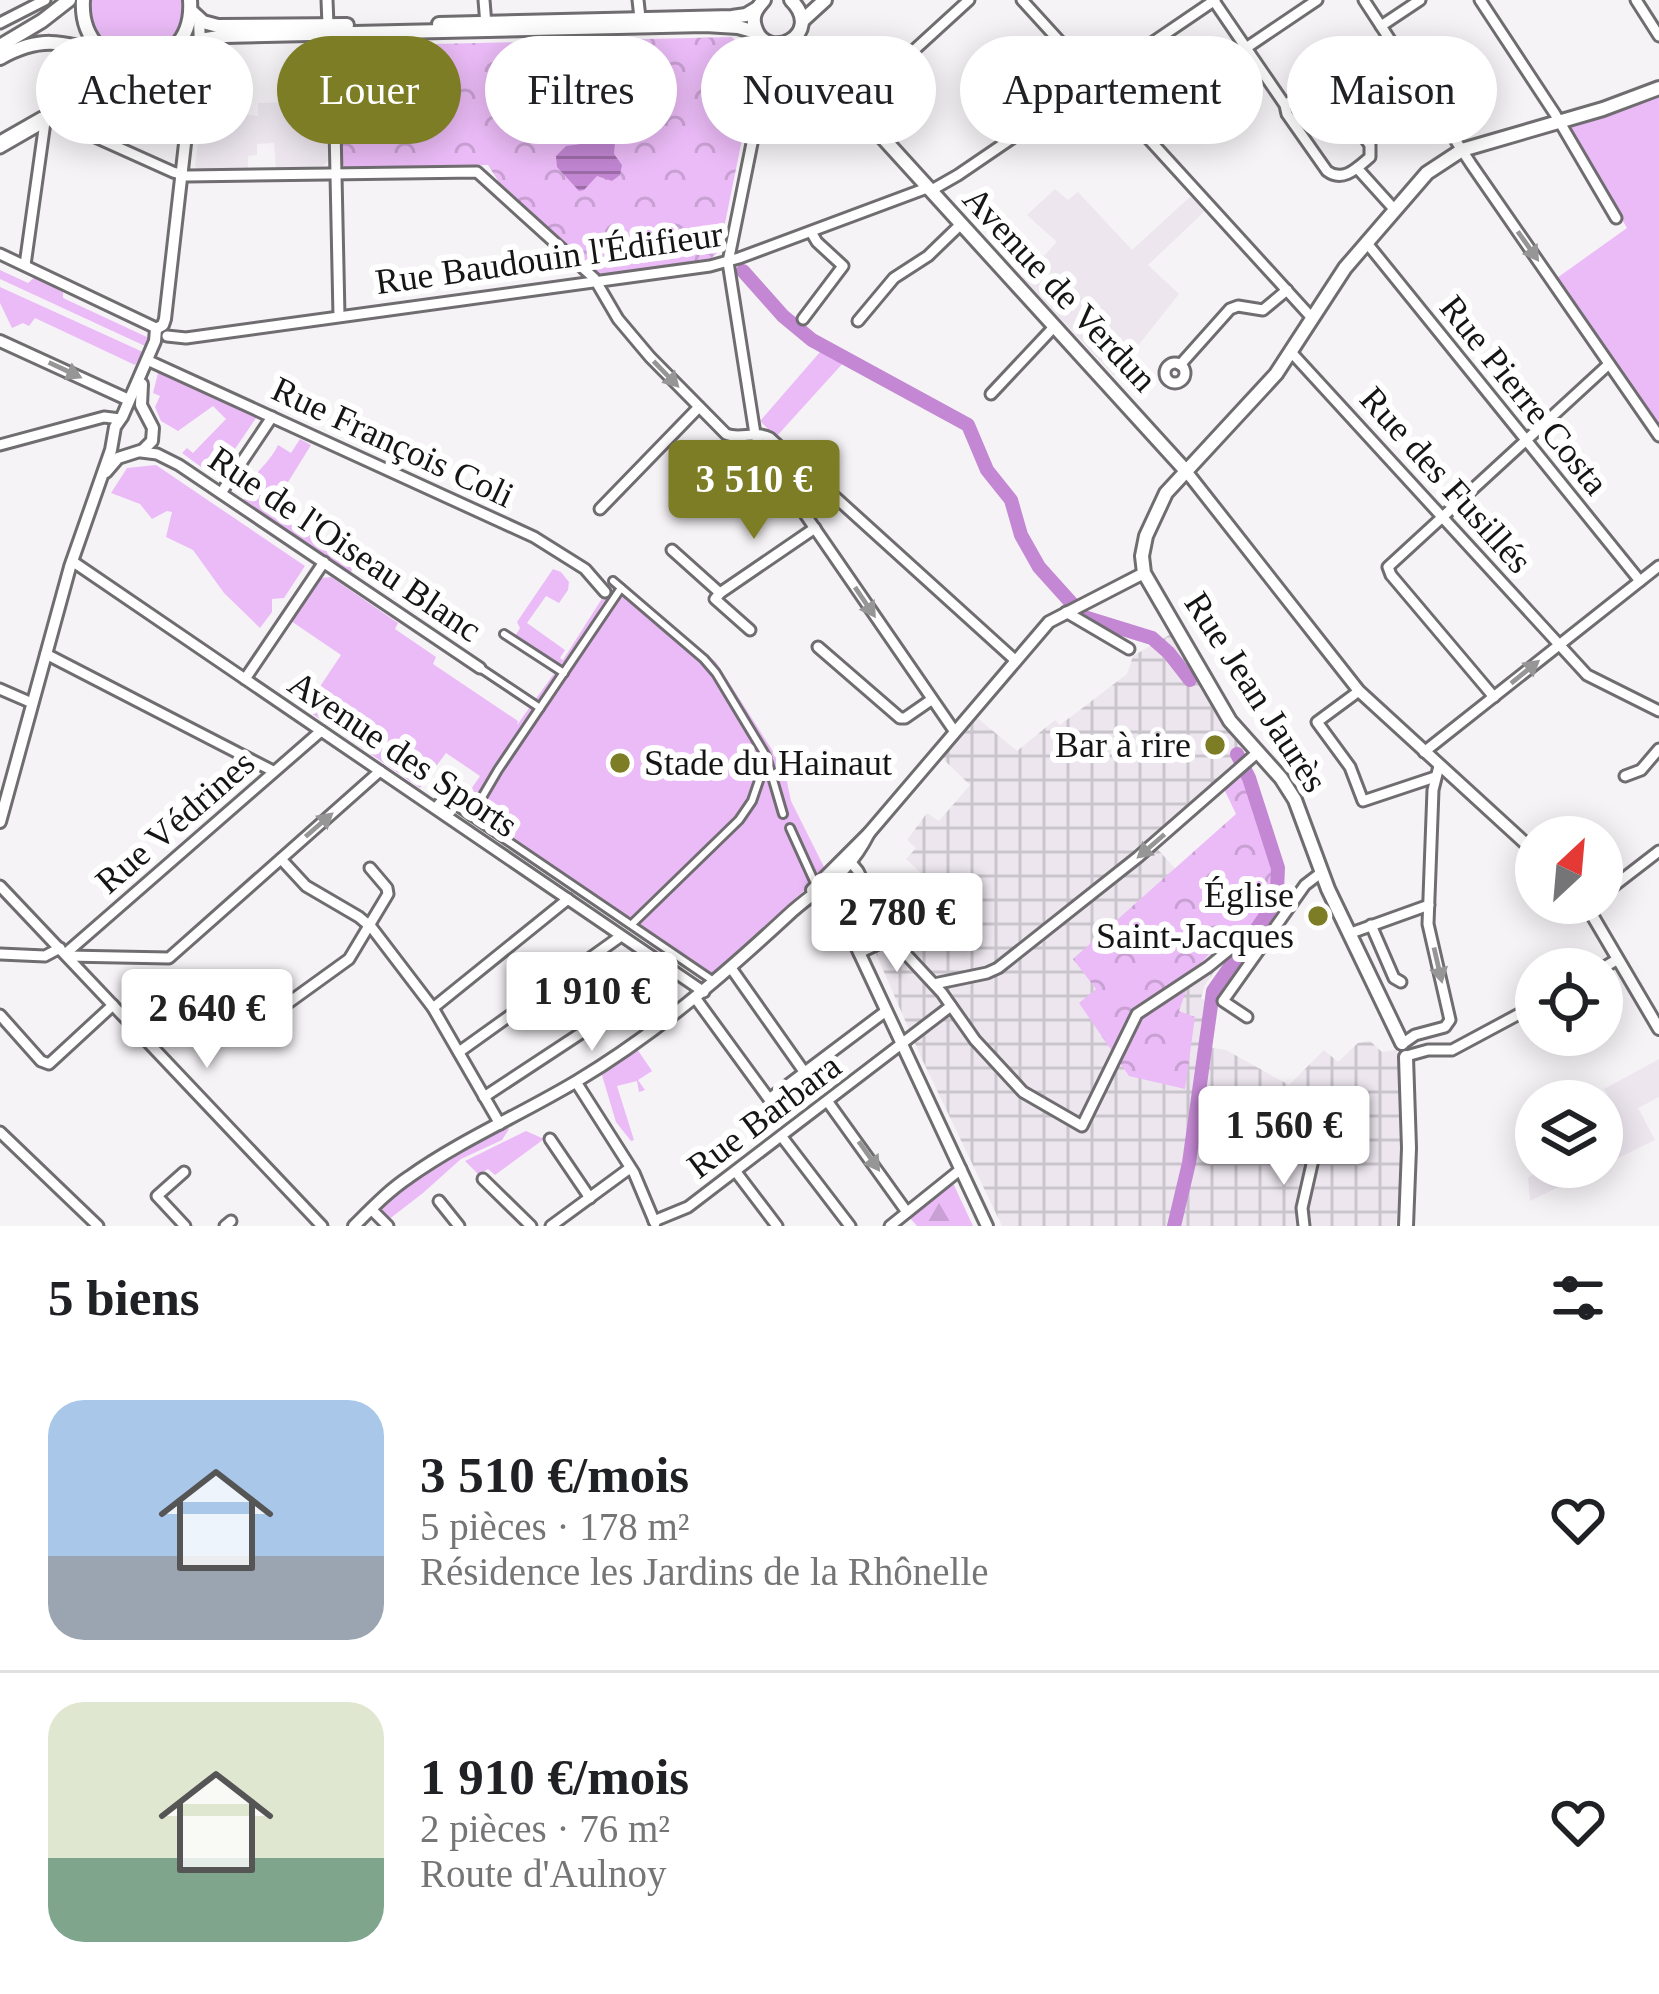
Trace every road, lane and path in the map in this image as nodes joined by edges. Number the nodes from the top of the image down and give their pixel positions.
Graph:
1 (44, 0) edge
2 (69, 0) edge
3 (83, 0) edge
4 (327, 0) edge
5 (484, 0) edge
6 (638, 0) edge
7 (791, 0) edge
8 (825, 0) edge
9 (969, 0) edge
10 (1022, 0) edge
11 (1317, 0) edge
12 (1364, 0) edge
13 (1420, 0) edge
14 (1480, 0) edge
15 (1636, 0) edge
16 (1214, 1) edge
17 (760, 5) edge
18 (193, 10) edge
19 (640, 18) junction
20 (802, 21) junction
21 (0, 23) edge
22 (486, 26) junction
23 (1381, 26) junction
24 (330, 30) junction
25 (756, 32) junction
26 (91, 36) edge
27 (225, 36) edge
28 (761, 36) edge
29 (796, 36) edge
30 (930, 36) edge
31 (1054, 36) edge
32 (1163, 36) edge
33 (1238, 36) edge
34 (1659, 36) edge
35 (1263, 37) edge
36 (36, 44) edge
37 (0, 46) edge
38 (0, 58) edge
39 (1263, 73) edge
40 (1659, 88) edge
41 (1285, 105) junction
42 (1559, 122) junction
43 (36, 124) edge
44 (0, 144) edge
45 (44, 144) edge
46 (109, 144) edge
47 (185, 144) edge
48 (751, 144) edge
49 (887, 144) edge
50 (1005, 144) edge
51 (1153, 144) edge
52 (1462, 150) junction
53 (1357, 167) junction
54 (335, 174) junction
55 (182, 175) junction
56 (928, 190) junction
57 (1394, 209) junction
58 (1616, 218) dead end
59 (960, 225) junction
60 (811, 232) junction
61 (1366, 242) junction
62 (0, 254) edge
63 (728, 262) junction
64 (25, 266) junction
65 (597, 282) junction
66 (1287, 290) junction
67 (339, 316) junction
68 (1312, 318) junction
69 (803, 319) dead end
70 (858, 321) dead end
71 (1053, 328) junction
72 (161, 332) junction
73 (0, 340) edge
74 (1292, 352) junction
75 (149, 361) junction
76 (1180, 364) dead end
77 (1609, 364) junction
78 (992, 394) dead end
79 (129, 400) junction
80 (699, 407) junction
81 (145, 417) junction
82 (272, 417) junction
83 (117, 424) junction
84 (153, 434) junction
85 (755, 434) junction
86 (1659, 436) edge
87 (1526, 440) junction
88 (0, 446) edge
89 (136, 452) junction
90 (179, 465) junction
91 (1186, 472) junction
92 (99, 483) junction
93 (221, 493) junction
94 (600, 509) dead end
95 (1443, 516) junction
96 (814, 528) junction
97 (672, 550) dead end
98 (72, 561) junction
99 (324, 562) junction
100 (1659, 566) edge
101 (1144, 573) junction
102 (613, 581) dead end
103 (1640, 581) junction
104 (620, 588) junction
105 (720, 593) junction
106 (609, 596) junction
107 (1068, 611) junction
108 (750, 631) dead end
109 (504, 634) dead end
110 (1560, 644) junction
111 (818, 647) dead end
112 (1129, 649) dead end
113 (46, 654) junction
114 (1016, 661) junction
115 (480, 668) joint
116 (563, 674) junction
117 (245, 679) junction
118 (0, 689) edge
119 (1359, 691) junction
120 (1494, 697) junction
121 (932, 700) junction
122 (32, 704) junction
123 (540, 708) junction
124 (1659, 711) edge
125 (320, 731) junction
126 (955, 732) junction
127 (1659, 749) edge
128 (1424, 752) junction
129 (766, 756) junction
130 (1248, 761) junction
131 (273, 771) junction
132 (380, 771) junction
133 (1437, 771) junction
134 (1625, 776) dead end
135 (434, 808) junction
136 (784, 814) dead end
137 (471, 815) junction
138 (0, 822) edge
139 (790, 828) dead end
140 (1515, 836) edge
141 (1659, 851) edge
142 (849, 859) junction
143 (281, 860) junction
144 (370, 868) dead end
145 (1322, 872) junction
146 (1623, 879) edge
147 (824, 884) junction
148 (0, 886) edge
149 (568, 899) junction
150 (1429, 904) junction
151 (632, 924) junction
152 (370, 925) junction
153 (1371, 925) junction
154 (1351, 934) junction
155 (621, 936) junction
156 (891, 938) junction
157 (1248, 950) junction
158 (64, 953) junction
159 (860, 953) junction
160 (0, 954) edge
161 (730, 968) junction
162 (1623, 968) edge
163 (674, 972) junction
164 (715, 982) junction
165 (1401, 982) dead end
166 (934, 984) junction
167 (257, 987) dead end
168 (700, 995) junction
169 (113, 1005) junction
170 (951, 1006) junction
171 (433, 1008) junction
172 (886, 1011) junction
173 (0, 1015) edge
174 (1515, 1016) edge
175 (1247, 1017) dead end
176 (1659, 1029) edge
177 (903, 1046) junction
178 (1406, 1049) junction
179 (459, 1052) junction
180 (805, 1072) junction
181 (576, 1082) junction
182 (484, 1097) junction
183 (828, 1102) junction
184 (500, 1124) junction
185 (0, 1132) edge
186 (782, 1137) junction
187 (550, 1139) dead end
188 (10, 1142) junction
189 (1317, 1142) dead end
190 (0, 1155) edge
191 (630, 1168) junction
192 (961, 1169) junction
193 (184, 1172) dead end
194 (736, 1172) junction
195 (483, 1179) dead end
196 (590, 1198) junction
197 (439, 1201) dead end
198 (371, 1209) junction
199 (907, 1212) junction
200 (655, 1224) edge
201 (98, 1226) edge
202 (185, 1226) edge
203 (322, 1226) edge
204 (354, 1226) edge
205 (388, 1226) edge
206 (459, 1226) edge
207 (531, 1226) edge
208 (550, 1226) edge
209 (777, 1226) edge
210 (850, 1226) edge
211 (890, 1226) edge
212 (987, 1226) edge
213 (1304, 1226) edge
214 (1403, 1226) edge

1 - 21 street
2 - 37 main road
3 - 26 main road
4 - 24 street
5 - 22 street
6 - 19 street
7 - 20 main road
8 - 20 main road
9 - 30 street
10 - 31 street
11 - 35 street
12 - 23 street
13 - 23 street
14 - 42 street
15 - 34 street
16 - 32 street, Rue Baudouin l'Édifieur
16 - 33 street
17 - 19 main road
17 - 25 main road
18 - 24 main road
19 - 22 main road
20 - 29 main road
22 - 24 main road
22 - 25 main road
23 - 52 street
24 - 27 main road
24 - 54 street
25 - 28 main road
36 - 38 main road
39 - 41 street
40 - 42 main road
41 - 53 street
41 - 53 street
42 - 52 main road
42 - 58 street
43 - 44 street
45 - 64 street
46 - 55 street
47 - 55 street
48 - 63 street
49 - 56 main road, Avenue de Verdun
50 - 56 street, Rue Baudouin l'Édifieur
51 - 66 street
52 - 57 main road
52 -> 77 street
53 - 57 street
54 - 55 street
54 - 65 street
54 - 67 street
55 - 72 street
56 - 59 main road, Avenue de Verdun
56 - 60 street, Rue Baudouin l'Édifieur
57 - 61 main road
59 - 70 street
59 - 71 main road, Avenue de Verdun
60 - 63 street, Rue Baudouin l'Édifieur
60 - 69 street
61 - 68 main road
61 - 87 street, Rue Pierre Costa
62 - 64 street
63 - 65 street, Rue Baudouin l'Édifieur
63 - 85 street
64 - 72 street
65 - 67 street, Rue Baudouin l'Édifieur
65 -> 80 street
66 - 68 street
66 - 76 street
67 - 72 street, Rue Baudouin l'Édifieur
68 - 74 main road
71 - 78 street
71 - 91 main road, Avenue de Verdun
72 - 75 street
73 -> 79 street
74 - 91 main road
74 - 95 street, Rue des Fusillés
75 - 79 street
75 - 81 street
75 - 82 street, Rue François Coli
77 - 86 street
77 - 87 street
79 - 83 street
80 - 85 street
80 - 94 street
81 - 83 street
81 - 84 street
82 - 93 street
82 - 106 street, Rue François Coli
83 - 88 street
83 - 89 street
83 - 92 street
84 - 89 street
84 - 90 street, Rue de l'Oiseau Blanc
85 - 96 street
85 - 114 street
87 - 95 street
87 - 103 street, Rue Pierre Costa
89 - 90 street, Rue de l'Oiseau Blanc
89 - 92 street
90 - 93 street, Rue de l'Oiseau Blanc
91 - 101 main road
91 - 119 street
92 - 98 street
93 - 99 street, Rue de l'Oiseau Blanc
95 - 110 street, Rue des Fusillés
95 - 120 street
96 - 105 street
96 -> 121 street
97 - 105 street
98 - 113 street
98 - 117 street, Avenue des Sports
99 - 115 street, Rue de l'Oiseau Blanc
99 - 117 street
100 - 103 street
101 - 107 street
101 - 130 main road, Rue Jean Jaurès
102 - 104 street
103 - 110 street
104 - 106 street
104 - 129 street
105 - 108 street
106 - 116 street
107 - 112 street
107 - 114 street
109 - 116 street
120 -> 110 street
110 - 124 street, Rue des Fusillés
111 - 121 street
113 - 122 street
113 - 131 street
114 - 126 street
115 - 123 street
116 - 123 street
117 - 125 street, Avenue des Sports
118 - 122 street
119 - 128 street
119 - 133 street
120 - 128 street
121 - 126 street
122 - 138 street
123 - 137 street
125 - 131 street, Rue Védrines
125 - 132 street, Avenue des Sports
126 - 142 street
127 - 134 street
128 - 133 street
129 - 136 street
129 - 151 street
130 - 145 main road, Rue Jean Jaurès
130 -> 166 street
131 - 158 street, Rue Védrines
132 - 135 street, Avenue des Sports
143 -> 132 street
133 - 140 street
133 - 150 street
135 - 137 street
135 - 149 street, Avenue des Sports
137 - 151 street
139 - 147 street
141 - 146 street
142 - 147 street
142 - 156 street
143 - 152 street
143 - 158 street
144 - 152 street
145 - 154 main road, Rue Jean Jaurès
145 - 157 street
147 - 159 street
147 - 161 street
148 - 158 street
149 - 155 street, Avenue des Sports
149 - 171 street
150 - 153 street
150 -> 178 street
151 - 164 street
152 - 167 street
152 - 171 street
153 - 154 street
153 - 165 street
154 - 178 main road, Rue Jean Jaurès
155 - 163 street, Avenue des Sports
155 - 179 street
156 - 159 street
156 - 166 street
157 - 170 street
157 - 175 street
158 - 160 street
158 - 169 street
159 - 172 street
161 - 164 street
161 - 180 street
162 - 176 street
163 - 168 street, Avenue des Sports
163 - 182 street
164 - 168 street
166 - 170 street
168 - 180 street
168 - 181 street
169 - 173 street
169 - 203 street
170 - 177 street, Rue Barbara
171 - 179 street
172 - 177 street
172 - 180 street
174 - 178 street
177 - 183 street, Rue Barbara
177 - 192 street
178 - 214 main road, Rue Jean Jaurès
179 - 182 street
181 - 184 street
181 - 191 street
182 - 184 street
183 - 186 street, Rue Barbara
183 -> 199 street
184 - 198 street
185 - 188 street
186 - 194 street, Rue Barbara
186 - 210 street
187 - 196 street
188 - 190 street
188 - 201 street
189 - 213 street
191 - 196 street
191 - 200 street
192 - 199 street
192 - 212 street
193 - 202 street
194 - 200 street, Rue Barbara
194 - 209 street
195 - 207 street
196 - 208 street
197 - 206 street
198 - 204 street
198 - 205 street
199 - 211 street

